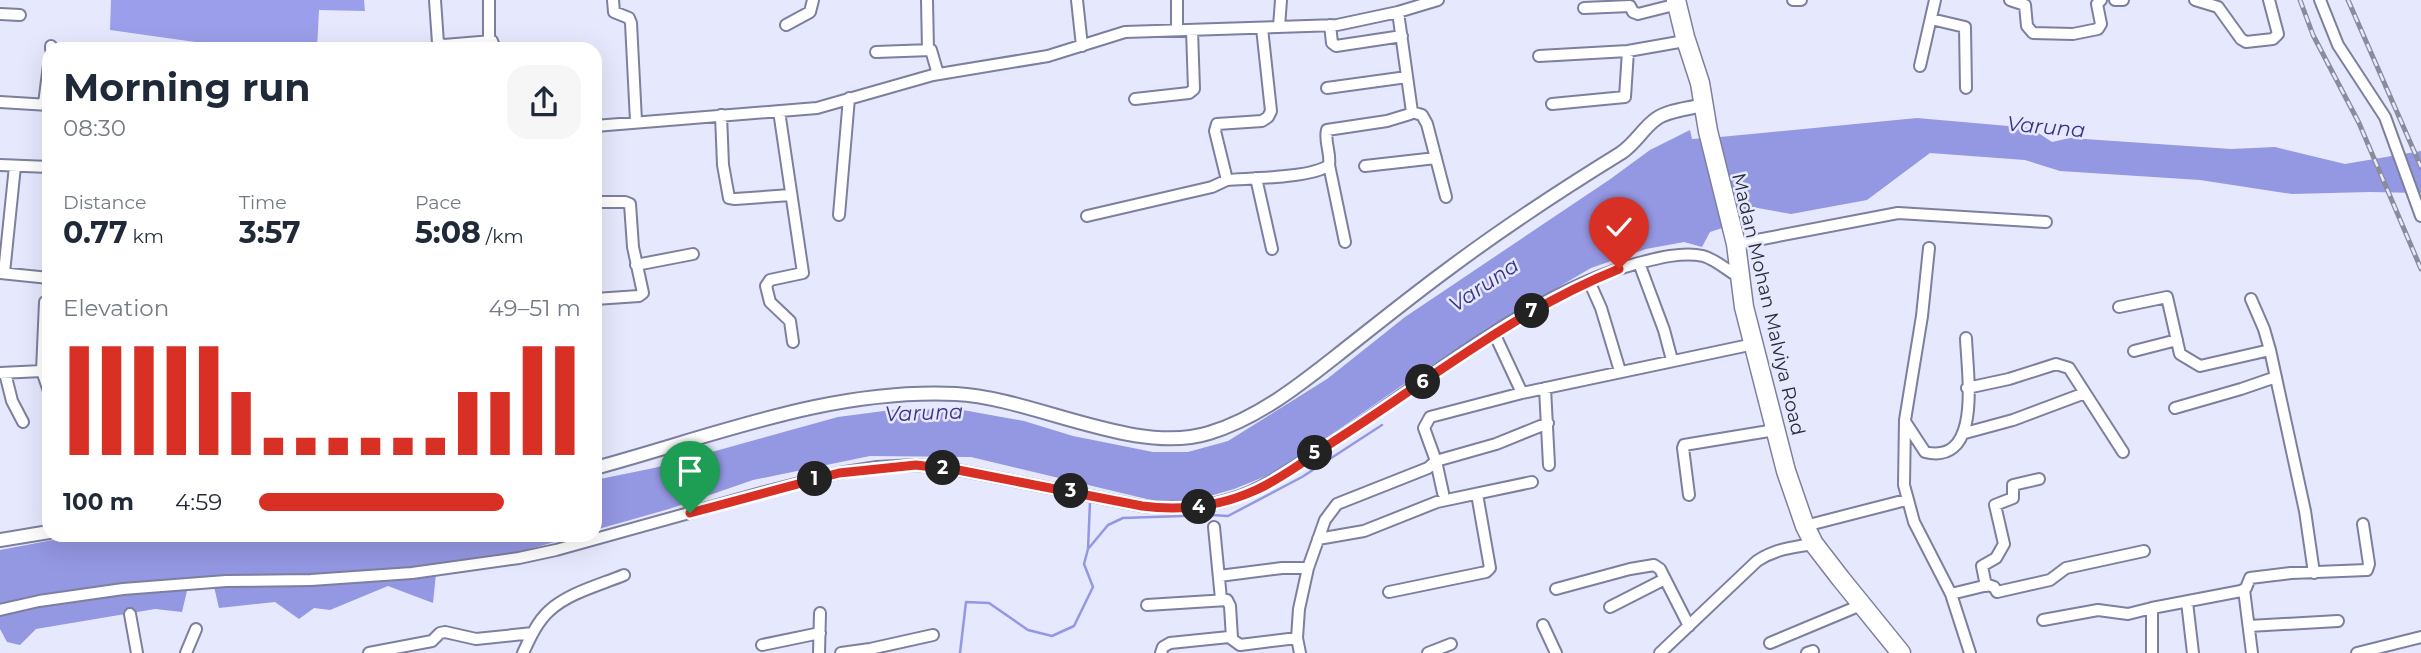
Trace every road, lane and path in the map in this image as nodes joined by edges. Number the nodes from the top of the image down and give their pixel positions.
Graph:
1 (436, 0) edge
2 (489, 0) edge
3 (613, 0) edge
4 (813, 0) edge
5 (927, 0) edge
6 (1077, 0) edge
7 (1177, 0) edge
8 (1281, 0) edge
9 (1438, 0) edge
10 (1793, 0) edge
11 (1801, 0) edge
12 (1935, 0) edge
13 (2010, 0) edge
14 (2101, 0) edge
15 (2115, 0) edge
16 (2123, 0) edge
17 (2194, 0) edge
18 (2269, 0) edge
19 (2320, 0) edge
20 (1672, 2) edge
21 (1584, 8) dead end
22 (1398, 12) junction
23 (0, 14) edge
24 (20, 15) dead end
25 (1931, 19) junction
26 (786, 25) dead end
27 (1330, 25) junction
28 (1279, 27) junction
29 (1262, 28) junction
30 (1177, 30) junction
31 (1192, 30) junction
32 (1402, 36) junction
33 (440, 42) edge
34 (492, 42) edge
35 (1679, 42) junction
36 (1082, 46) junction
37 (928, 50) junction
38 (1628, 51) junction
39 (876, 52) dead end
40 (1539, 56) dead end
41 (1920, 66) dead end
42 (938, 74) junction
43 (1407, 77) junction
44 (1327, 88) dead end
45 (1966, 88) dead end
46 (849, 98) junction
47 (1135, 99) dead end
48 (0, 102) edge
49 (1702, 102) junction
50 (1552, 104) dead end
51 (42, 105) edge
52 (779, 111) junction
53 (1412, 112) junction
54 (720, 115) junction
55 (636, 121) junction
56 (602, 125) edge
57 (1436, 158) junction
58 (0, 165) edge
59 (1329, 165) junction
60 (15, 166) junction
61 (1365, 166) dead end
62 (42, 167) edge
63 (1256, 178) junction
64 (1227, 180) junction
65 (791, 195) junction
66 (1446, 197) dead end
67 (602, 202) edge
68 (839, 215) dead end
69 (1087, 216) dead end
70 (2421, 216) edge
71 (2046, 222) dead end
72 (1345, 242) dead end
73 (1736, 244) junction
74 (1929, 248) dead end
75 (1272, 249) dead end
76 (693, 254) dead end
77 (1639, 263) junction
78 (636, 265) junction
79 (2, 273) edge
80 (42, 277) edge
81 (1739, 278) junction
82 (1589, 281) junction
83 (602, 298) edge
84 (2251, 299) dead end
85 (2119, 307) dead end
86 (1494, 333) junction
87 (1966, 338) dead end
88 (2177, 340) junction
89 (793, 342) dead end
90 (1754, 344) junction
91 (2270, 350) junction
92 (2134, 351) dead end
93 (1672, 360) junction
94 (42, 371) edge
95 (1620, 371) junction
96 (2, 373) edge
97 (2276, 377) junction
98 (1545, 388) junction
99 (1967, 388) junction
100 (1522, 393) junction
101 (2085, 393) junction
102 (2175, 408) dead end
103 (1905, 420) junction
104 (23, 422) dead end
105 (1548, 423) junction
106 (1775, 430) junction
107 (1965, 433) junction
108 (2123, 452) dead end
109 (1436, 461) junction
110 (1549, 465) dead end
111 (602, 466) edge
112 (2039, 479) dead end
113 (1532, 482) dead end
114 (1443, 494) dead end
115 (1478, 494) junction
116 (1689, 495) dead end
117 (1906, 500) junction
118 (2363, 524) dead end
119 (1805, 526) junction
120 (1214, 527) dead end
121 (42, 533) edge
122 (602, 537) edge
123 (1318, 539) junction
124 (0, 540) edge
125 (585, 542) edge
126 (1814, 544) junction
127 (2144, 551) dead end
128 (1308, 568) junction
129 (2314, 573) junction
130 (624, 575) dead end
131 (1219, 576) junction
132 (1665, 579) junction
133 (1986, 586) junction
134 (1556, 589) dead end
135 (2244, 590) junction
136 (1389, 592) dead end
137 (1951, 594) junction
138 (1221, 599) junction
139 (2187, 602) junction
140 (1147, 606) dead end
141 (1861, 606) junction
142 (1610, 607) dead end
143 (2152, 608) junction
144 (0, 610) edge
145 (820, 612) dead end
146 (130, 614) dead end
147 (2043, 620) dead end
148 (2338, 621) dead end
149 (1543, 625) dead end
150 (1689, 626) junction
151 (2249, 626) junction
152 (196, 629) dead end
153 (533, 633) junction
154 (820, 633) junction
155 (933, 635) dead end
156 (2421, 637) edge
157 (1232, 638) junction
158 (1297, 638) junction
159 (1770, 643) dead end
160 (1451, 644) dead end
161 (762, 645) dead end
162 (137, 653) edge
163 (186, 653) edge
164 (369, 653) edge
165 (523, 653) edge
166 (819, 653) edge
167 (841, 653) edge
168 (1160, 653) edge
169 (1300, 653) edge
170 (1429, 653) edge
171 (1556, 653) edge
172 (1660, 653) edge
173 (1901, 653) edge
174 (1970, 653) edge
175 (2152, 653) edge
176 (2193, 653) edge
177 (2252, 653) edge
178 (2357, 653) edge

1 - 33 street
2 - 34 street
3 - 55 street
4 - 26 street
5 - 37 street
6 - 36 street
7 - 30 street
8 - 28 street
9 - 22 street
10 - 11 street
12 - 25 street
13 - 14 street
15 - 16 street
17 - 18 street
19 - 70 street
20 - 21 street
20 - 35 highway, Madan Mohan Malviya Road
20 - 49 highway, Madan Mohan Malviya Road
22 - 27 street
22 - 32 street
23 - 24 street
25 - 41 street
25 - 45 street
27 - 28 street
27 - 32 street
28 - 29 street
29 - 31 street
29 - 64 street
30 - 31 street
30 - 36 street
31 - 47 street
32 - 43 street
35 - 38 street
35 - 49 highway, Madan Mohan Malviya Road
36 - 42 street
37 - 39 street
37 - 42 street
38 - 40 street
38 - 50 street
42 - 46 street
43 - 44 street
43 - 53 street
46 - 52 street
46 - 68 street
48 - 51 street
49 - 73 highway, Madan Mohan Malviya Road
49 - 111 street
52 - 54 street
52 - 65 street
53 - 57 street
53 - 59 street
54 - 55 street
54 - 65 street
55 - 56 street
57 - 61 street
57 - 66 street
58 - 60 street
59 - 63 street
59 - 72 street
60 - 62 street
60 - 79 street
63 - 64 street
63 - 75 street
64 - 69 street
65 - 89 street
67 - 78 street
71 - 73 street
73 - 81 highway, Madan Mohan Malviya Road
74 - 103 street
76 - 78 street
77 - 81 street
77 - 82 street
77 - 93 street
78 - 83 street
79 - 80 street
81 - 90 highway, Madan Mohan Malviya Road
82 - 86 street
82 - 95 street
84 - 91 street
85 - 88 street
86 - 100 street
86 - 122 street
87 - 99 street
88 - 91 street
88 - 92 street
90 - 93 street
90 - 106 highway, Madan Mohan Malviya Road
91 - 97 street
93 - 95 street
94 - 96 street
95 - 98 street
96 - 104 street
97 - 102 street
97 - 129 street
98 - 100 street
98 - 105 street
99 - 101 street
99 - 107 street
100 - 109 street
101 - 107 street
101 - 108 street
103 - 107 street
103 - 117 street
105 - 109 street
105 - 110 street
106 - 116 street
106 - 119 highway, Madan Mohan Malviya Road
109 - 114 street
109 - 123 street
112 - 133 street
113 - 115 street
115 - 123 street
115 - 136 street
117 - 119 street
117 - 137 street
118 - 129 street
119 - 126 highway, Madan Mohan Malviya Road
120 - 131 street
121 - 124 street
123 - 128 street
125 - 144 street
126 - 141 highway, Madan Mohan Malviya Road
126 - 150 street
127 - 133 street
128 - 131 street
128 - 158 street
129 - 135 street
130 - 153 street
131 - 138 street
132 - 134 street
132 - 142 street
132 - 150 street
133 - 137 street
135 - 139 street
135 - 151 street
137 - 174 street
138 - 140 street
138 - 157 street
139 - 143 street
139 - 176 street
141 - 159 street
141 - 173 highway, Madan Mohan Malviya Road
143 - 147 street
143 - 175 street
145 - 154 street
146 - 162 street
148 - 151 street
149 - 171 street
150 - 172 street
151 - 177 street
152 - 163 street
153 - 164 street
153 - 165 street
154 - 161 street
154 - 166 street
155 - 167 street
156 - 178 street
157 - 158 street
157 - 168 street
158 - 169 street
160 - 170 street

